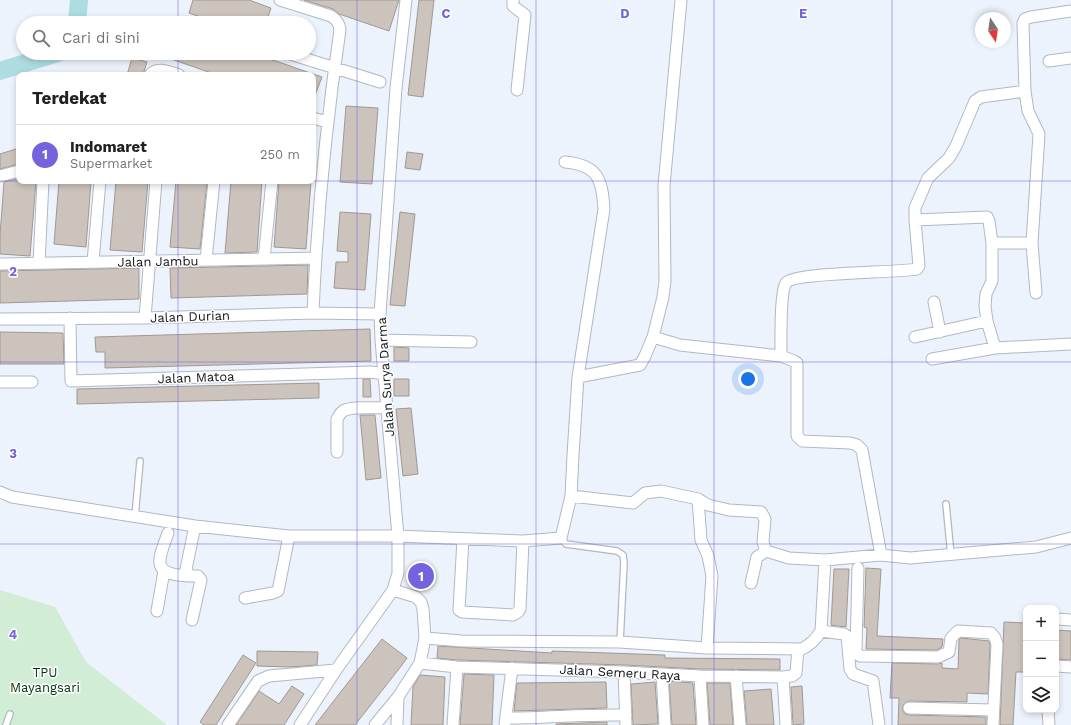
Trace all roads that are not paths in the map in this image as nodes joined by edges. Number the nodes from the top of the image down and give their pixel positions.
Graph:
1 (280, 0) edge
2 (406, 0) edge
3 (513, 0) edge
4 (681, 0) edge
5 (1071, 11) edge
6 (1071, 58) edge
7 (310, 60) edge
8 (1050, 61) dead end
9 (334, 67) junction
10 (154, 72) edge
11 (168, 72) edge
12 (380, 82) dead end
13 (516, 90) dead end
14 (1025, 91) junction
15 (316, 119) edge
16 (327, 122) junction
17 (565, 162) dead end
18 (16, 172) edge
19 (0, 176) edge
20 (43, 184) edge
21 (100, 184) edge
22 (156, 184) edge
23 (214, 184) edge
24 (272, 184) edge
25 (915, 220) junction
26 (992, 243) junction
27 (1032, 243) junction
28 (316, 258) junction
29 (264, 259) junction
30 (206, 260) junction
31 (150, 261) junction
32 (93, 262) junction
33 (39, 263) junction
34 (0, 264) edge
35 (1036, 293) dead end
36 (934, 302) dead end
37 (313, 313) junction
38 (380, 314) junction
39 (70, 318) junction
40 (145, 318) junction
41 (0, 319) edge
42 (987, 322) junction
43 (940, 332) junction
44 (653, 337) junction
45 (915, 337) dead end
46 (381, 340) junction
47 (471, 342) dead end
48 (1071, 344) edge
49 (995, 348) junction
50 (781, 356) junction
51 (932, 360) dead end
52 (384, 374) junction
53 (578, 377) junction
54 (0, 382) edge
55 (32, 382) dead end
56 (387, 408) junction
57 (337, 452) dead end
58 (140, 462) dead end
59 (0, 492) edge
60 (571, 496) junction
61 (698, 499) junction
62 (946, 504) dead end
63 (135, 517) junction
64 (195, 526) junction
65 (168, 533) dead end
66 (289, 536) junction
67 (398, 536) junction
68 (561, 538) junction
69 (1071, 538) edge
70 (463, 539) junction
71 (523, 541) junction
72 (766, 551) junction
73 (881, 555) junction
74 (951, 555) junction
75 (825, 560) junction
76 (858, 568) dead end
77 (164, 571) junction
78 (189, 576) junction
79 (751, 583) dead end
80 (393, 590) junction
81 (245, 598) dead end
82 (157, 611) dead end
83 (1059, 619) edge
84 (192, 620) dead end
85 (1071, 620) edge
86 (820, 631) junction
87 (425, 638) junction
88 (620, 642) junction
89 (707, 648) junction
90 (798, 649) junction
91 (420, 663) junction
92 (1059, 666) edge
93 (457, 667) junction
94 (1071, 667) edge
95 (512, 668) junction
96 (336, 670) junction
97 (624, 672) junction
98 (662, 674) junction
99 (700, 676) junction
100 (736, 676) junction
101 (783, 677) junction
102 (398, 696) junction
103 (909, 708) dead end
104 (993, 710) junction
105 (1048, 713) edge
106 (10, 714) dead end
107 (588, 720) edge
108 (626, 720) edge
109 (506, 721) edge
110 (548, 721) edge
111 (6, 725) edge
112 (228, 725) edge
113 (300, 725) edge
114 (375, 725) edge
115 (397, 725) edge
116 (453, 725) edge
117 (665, 725) edge
118 (703, 725) edge
119 (740, 725) edge
120 (786, 725) edge
121 (879, 725) edge
122 (993, 725) edge
123 (1048, 725) edge

1 - 9 street
2 - 38 street, Jalan Surya Darma
3 - 13 street
4 - 44 street
5 - 14 street
6 - 8 street
7 - 9 street
9 - 12 street
9 - 16 street
10 - 11 street
14 - 25 street
14 - 27 street
15 - 16 street
16 - 28 street
17 - 53 street
18 - 19 street
20 - 33 street
21 - 32 street
22 - 31 street
23 - 30 street
24 - 29 street
25 - 26 street
25 - 50 street
26 - 27 street
26 - 42 street
27 - 35 street
28 - 29 street, Jalan Jambu
28 - 37 street
29 - 30 street, Jalan Jambu
30 - 31 street, Jalan Jambu
31 - 32 street, Jalan Jambu
31 - 40 street
32 - 33 street, Jalan Jambu
33 - 34 street, Jalan Jambu
36 - 43 street
37 - 38 street, Jalan Durian
37 - 40 street, Jalan Durian
38 - 46 street, Jalan Surya Darma
39 - 40 street, Jalan Durian
39 - 41 street, Jalan Durian
39 - 52 street, Jalan Matoa
42 - 43 street
42 - 49 street
43 - 45 street
44 - 50 street
44 - 53 street
46 - 47 street
46 - 52 street, Jalan Surya Darma
48 - 49 street
49 - 51 street
50 - 73 street
52 - 56 street, Jalan Surya Darma
53 - 60 street
54 - 55 street
56 - 57 street
56 - 67 street, Jalan Surya Darma
58 - 63 lane
59 - 63 street
60 - 61 street
60 - 68 street
61 - 72 street
61 - 89 street
62 - 74 lane
63 - 64 street
64 - 66 street
64 - 78 street
65 - 77 street
66 - 67 street
66 - 81 street
67 - 70 street
67 - 80 street, Jalan Surya Darma
68 - 71 street
68 - 88 lane
69 - 74 street
70 - 71 street
70 - 71 street
72 - 75 street
72 - 79 street
73 - 74 street
73 - 75 street
75 - 86 street
76 - 104 street
77 - 78 street
77 - 82 street
78 - 84 street
80 - 87 street
80 - 96 street, Jalan Surya Darma
83 - 85 street
86 - 90 street
86 - 121 street
87 - 88 street
87 - 91 street
88 - 89 street
89 - 90 street
90 - 101 street
91 - 93 street, Jalan Semeru Raya
91 - 102 street
92 - 94 street
93 - 95 street, Jalan Semeru Raya
93 - 116 street
95 - 97 street, Jalan Semeru Raya
95 - 109 street
96 - 112 street
96 - 113 street, Jalan Surya Darma
97 - 98 street, Jalan Semeru Raya
97 - 108 street
98 - 99 street, Jalan Semeru Raya
98 - 117 street
99 - 100 street, Jalan Semeru Raya
99 - 118 street
100 - 101 street, Jalan Semeru Raya
100 - 119 street
101 - 120 street
102 - 114 street
102 - 115 street
103 - 104 street
104 - 122 street
105 - 123 street
106 - 111 lane
107 - 108 street
107 - 110 street
109 - 110 street

